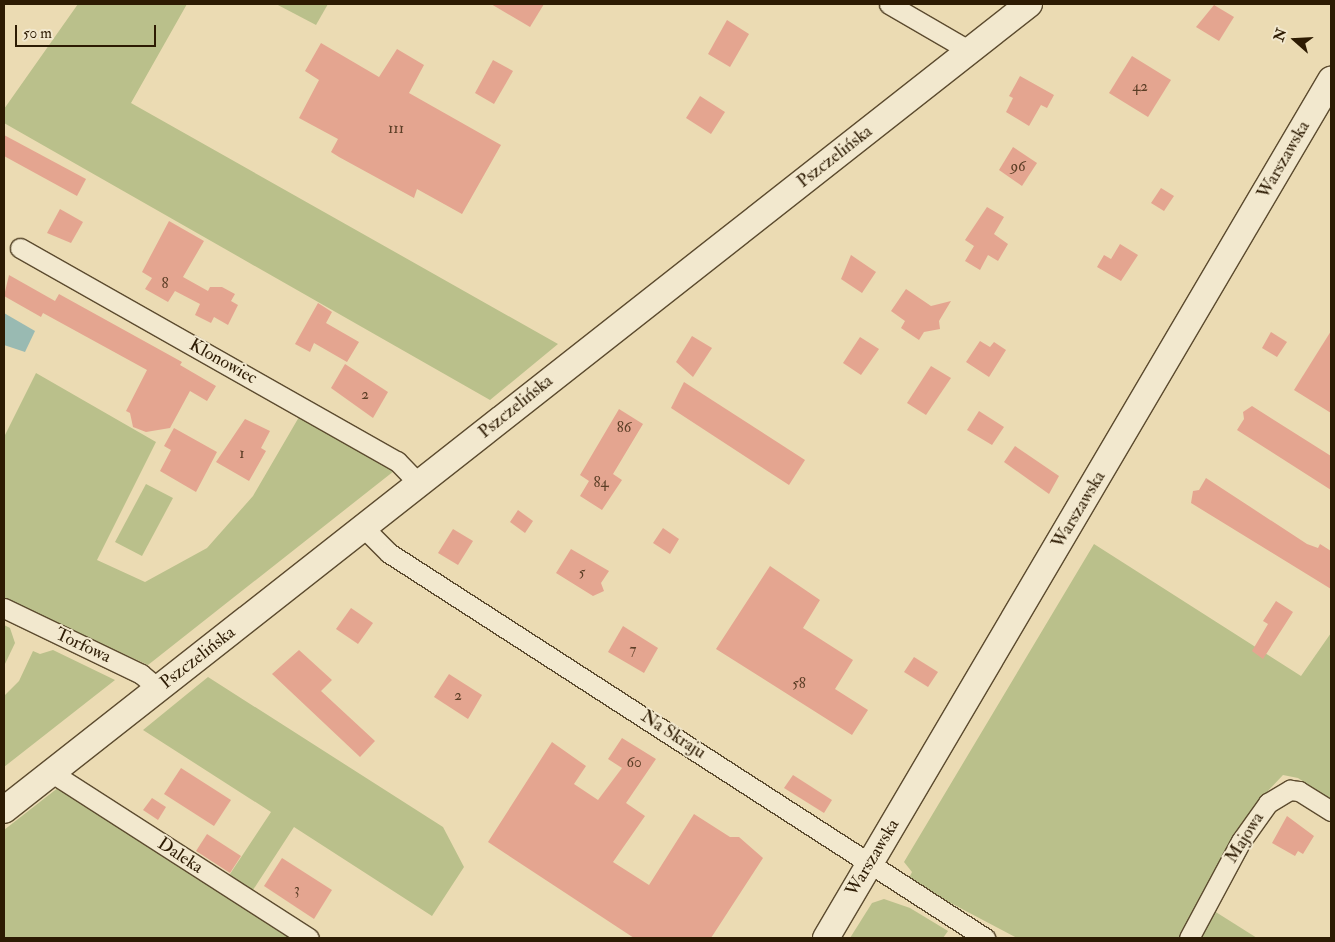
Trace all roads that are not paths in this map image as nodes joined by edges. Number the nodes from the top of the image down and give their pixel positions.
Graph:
1 (889, 4) edge
2 (1029, 4) edge
3 (970, 51) junction
4 (1331, 80) edge
5 (20, 248) dead end
6 (419, 484) junction
7 (364, 528) junction
8 (4, 608) edge
9 (159, 689) junction
10 (52, 773) junction
11 (4, 810) edge
12 (1331, 811) edge
13 (871, 862) junction
14 (309, 938) edge
15 (826, 938) edge
16 (986, 938) edge
17 (1189, 938) edge

1 - 3 street
2 - 3 main road, Pszczelińska
3 - 6 main road, Pszczelińska
4 - 13 main road, Warszawska
5 - 6 street, Klonowiec
6 - 7 main road, Pszczelińska
7 - 9 main road, Pszczelińska
7 - 13 street, Na Skraju
8 - 9 street, Torfowa
9 - 10 main road, Pszczelińska
10 - 11 main road, Pszczelińska
10 - 14 street, Daleka
12 - 17 street, Majowa
13 - 15 main road, Warszawska
13 - 16 street, Na Skraju

